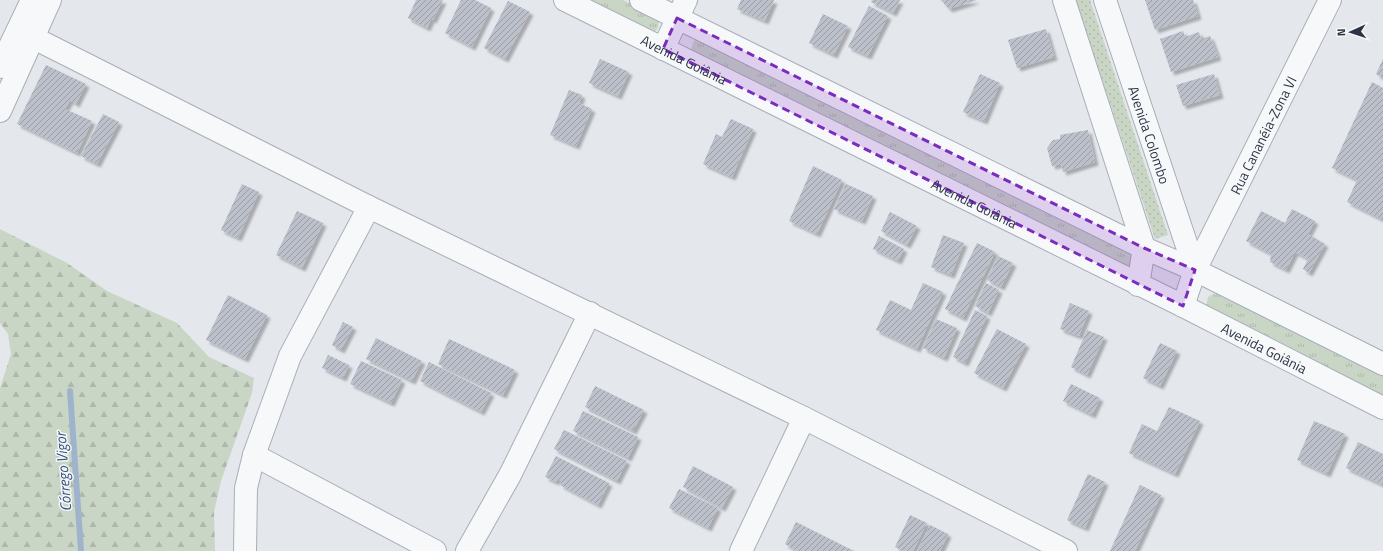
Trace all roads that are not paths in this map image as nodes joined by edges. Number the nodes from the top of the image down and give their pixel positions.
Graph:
1 (32, 0) edge
2 (50, 0) edge
3 (565, 0) edge
4 (641, 0) edge
5 (1064, 0) edge
6 (1105, 0) edge
7 (1330, 0) edge
8 (681, 9) edge
9 (26, 34) junction
10 (663, 49) junction
11 (0, 67) edge
12 (0, 111) edge
13 (369, 207) junction
14 (1144, 248) junction
15 (1195, 270) junction
16 (1138, 284) junction
17 (1183, 306) junction
18 (590, 313) junction
19 (1383, 364) edge
20 (1383, 408) edge
21 (804, 418) junction
22 (254, 455) junction
23 (245, 551) edge
24 (435, 551) edge
25 (467, 551) edge
26 (741, 551) edge
27 (1066, 551) edge

1 - 9 street
2 - 9 street
3 - 10 street, Avenida Goiânia
4 - 8 street
5 - 14 street
6 - 15 street, Avenida Colombo
7 - 15 street, Rua Cananéia-Zona VI
8 - 10 street
8 - 14 street
9 - 11 street
9 - 12 street
9 - 13 street
10 - 16 street, Avenida Goiânia
13 - 18 street
13 - 22 street
14 - 15 street
14 - 16 street
15 - 17 street, Rua Cananéia-Zona VI
15 - 19 street
16 - 17 street, Avenida Goiânia
17 - 20 street, Avenida Goiânia
18 - 21 street
18 - 25 street
21 - 26 street
21 - 27 street
22 - 23 street
22 - 24 street

